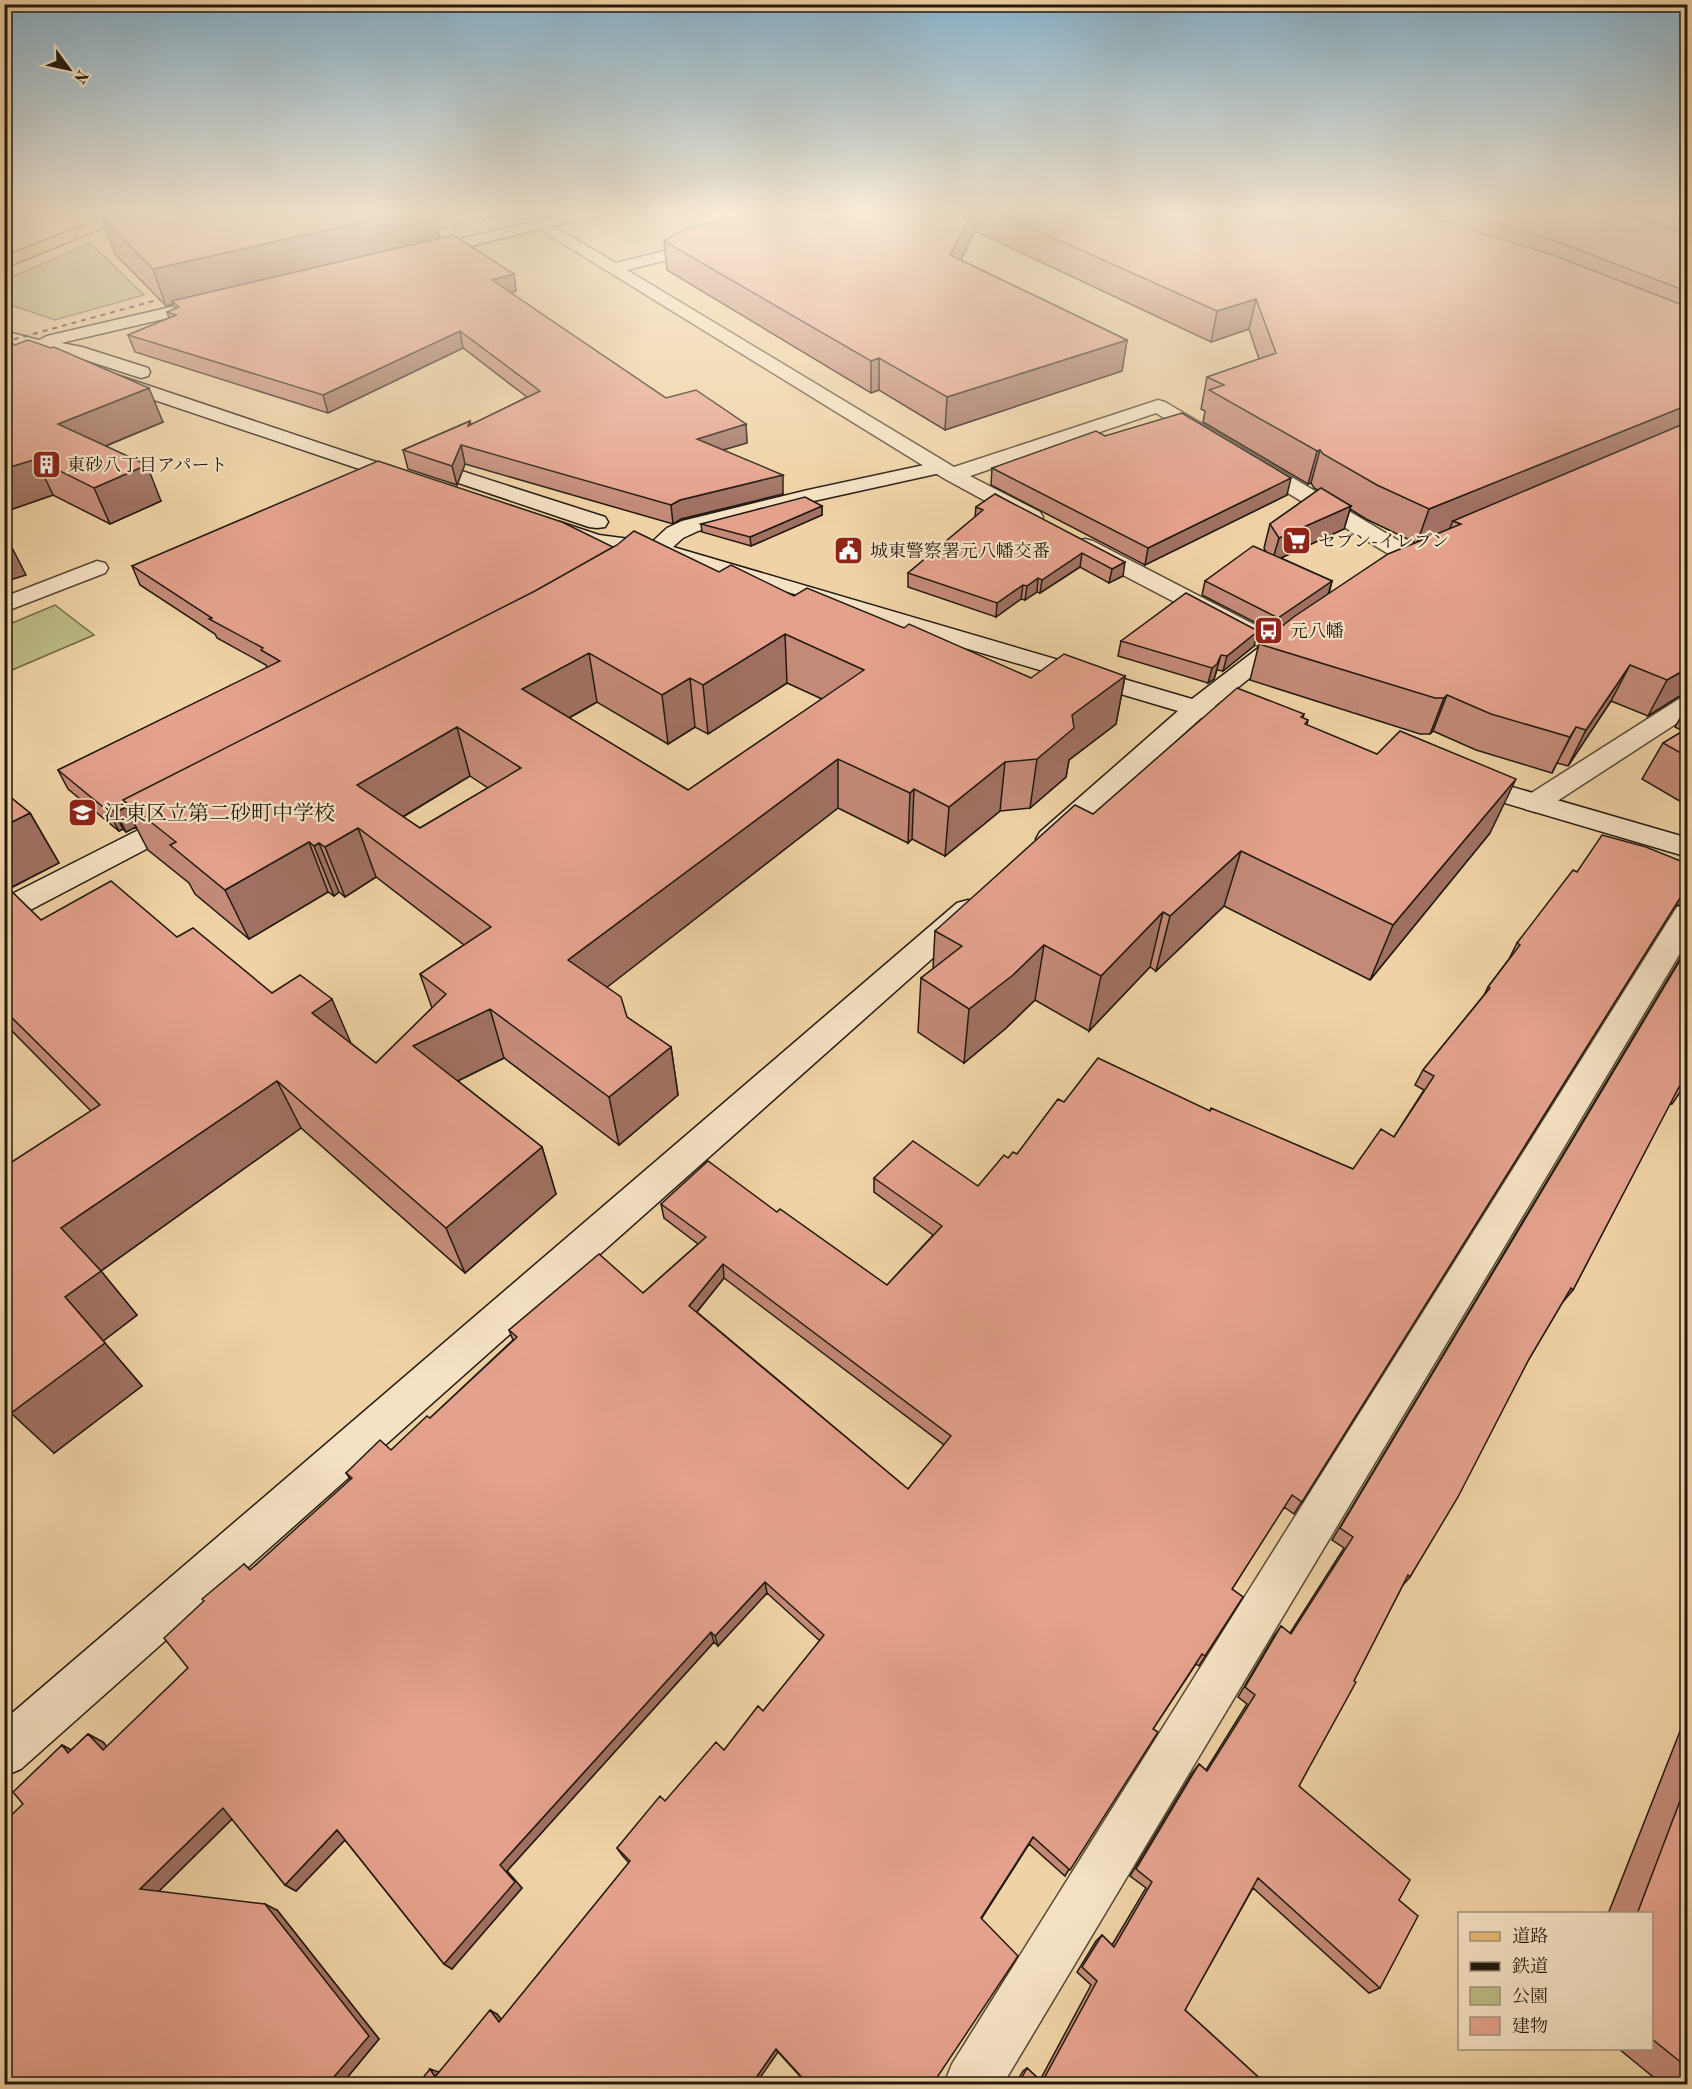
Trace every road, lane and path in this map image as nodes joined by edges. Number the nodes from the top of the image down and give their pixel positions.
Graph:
1 (185, 308) edge
2 (680, 308) edge
3 (4, 336) edge
4 (33, 344) junction
5 (4, 354) edge
6 (945, 472) junction
7 (1430, 547) edge
8 (658, 550) junction
9 (1408, 556) junction
10 (97, 568) dead end
11 (1385, 570) edge
12 (622, 579) edge
13 (4, 605) edge
14 (1311, 620) edge
15 (1275, 645) junction
16 (1688, 704) edge
17 (1196, 709) junction
18 (1236, 719) edge
19 (1437, 774) edge
20 (1535, 802) junction
21 (207, 806) edge
22 (1688, 848) edge
23 (4, 911) edge
24 (1688, 914) edge
25 (4, 1752) edge
26 (972, 2085) edge

1 - 4 street
2 - 6 street
3 - 4 street
4 - 5 street
4 - 8 street
6 - 8 street
6 - 9 street
6 - 15 street
7 - 9 street
8 - 12 street
8 - 17 street
9 - 11 street
10 - 13 street
14 - 15 street
15 - 17 street
16 - 20 street
17 - 18 street
17 - 25 street
19 - 20 street
20 - 22 street
21 - 23 street
24 - 26 street

